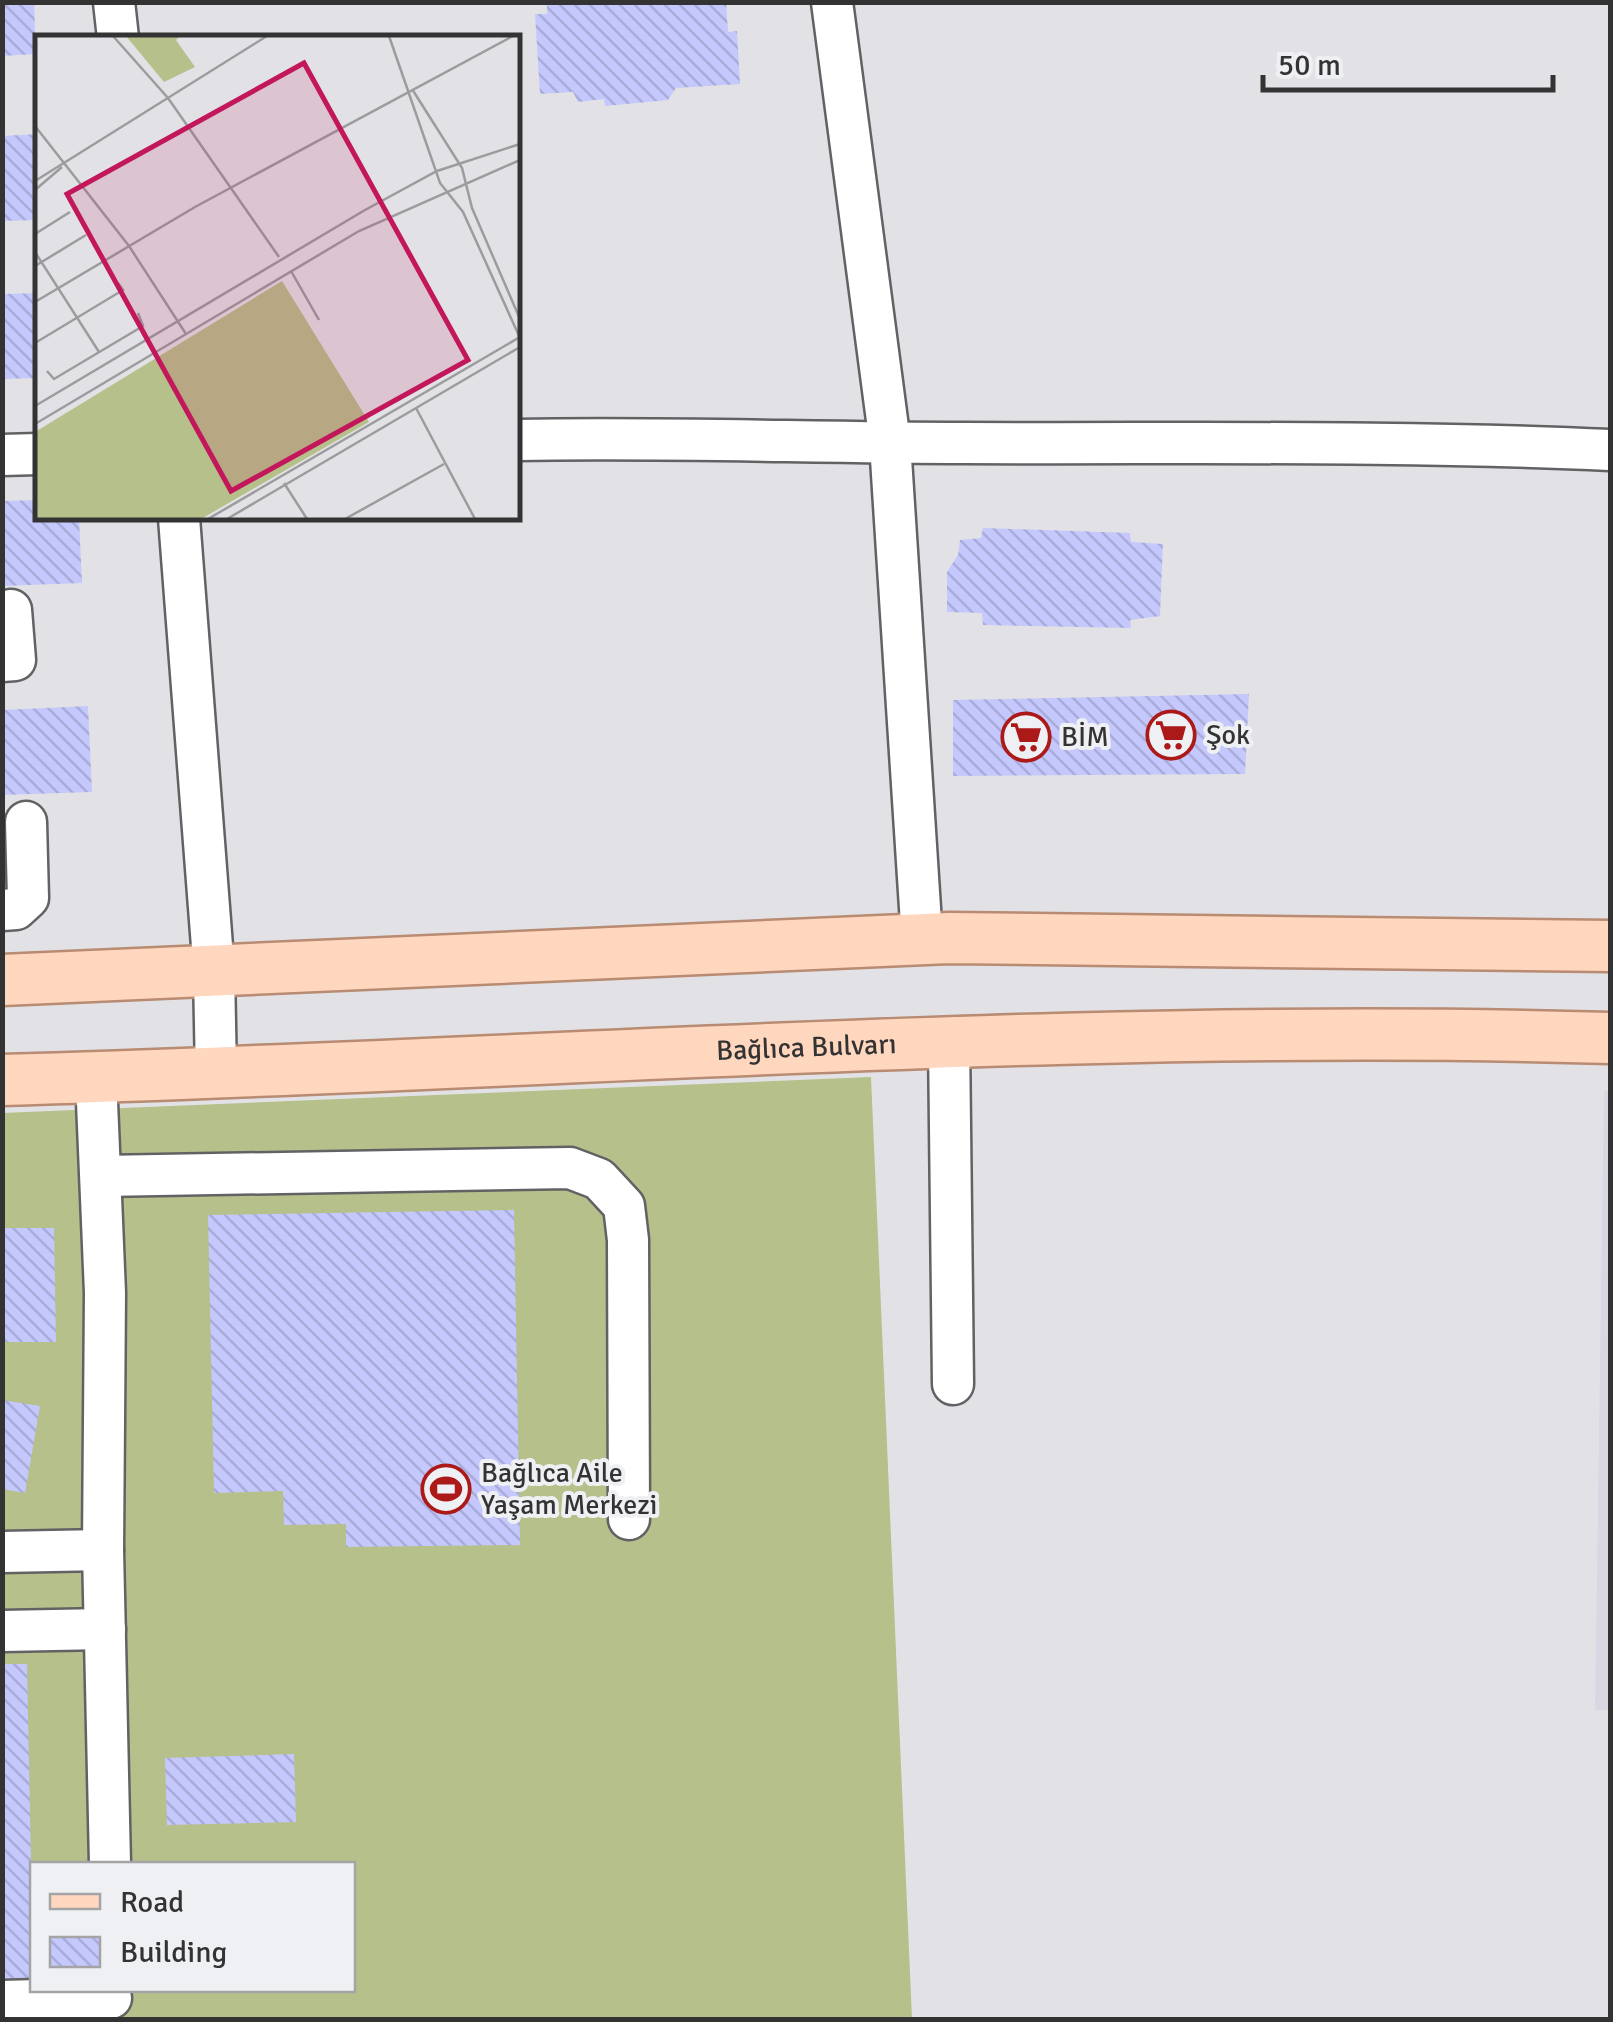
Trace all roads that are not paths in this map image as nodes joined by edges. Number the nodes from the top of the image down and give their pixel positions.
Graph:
1 (114, 2) edge
2 (832, 2) edge
3 (118, 35) edge
4 (520, 440) edge
5 (890, 443) junction
6 (1610, 450) edge
7 (35, 454) edge
8 (2, 455) edge
9 (180, 520) edge
10 (11, 610) dead end
11 (2, 660) edge
12 (26, 822) dead end
13 (2, 910) edge
14 (922, 939) junction
15 (1610, 946) edge
16 (214, 972) junction
17 (2, 980) edge
18 (1610, 1038) edge
19 (949, 1040) junction
20 (216, 1075) junction
21 (96, 1078) junction
22 (2, 1080) edge
23 (102, 1176) junction
24 (952, 1384) dead end
25 (629, 1519) dead end
26 (102, 1550) junction
27 (2, 1552) edge
28 (105, 1629) junction
29 (2, 1631) edge
30 (110, 1862) edge
31 (2, 2002) edge
32 (111, 2002) edge

1 - 3 street
2 - 5 street
4 - 5 street
5 - 6 street
5 - 14 street
7 - 8 street
9 - 16 street
10 - 11 street
12 - 13 street
14 - 15 main road
14 - 16 main road
16 - 17 main road
16 - 20 street
18 - 19 main road, Bağlıca Bulvarı
19 - 20 main road, Bağlıca Bulvarı
19 - 24 street
20 - 21 main road, Bağlıca Bulvarı
21 - 22 main road, Bağlıca Bulvarı
21 - 23 street
23 - 25 street
23 - 26 street
26 - 27 street
26 - 28 street
28 - 29 street
28 - 30 street
31 - 32 street

